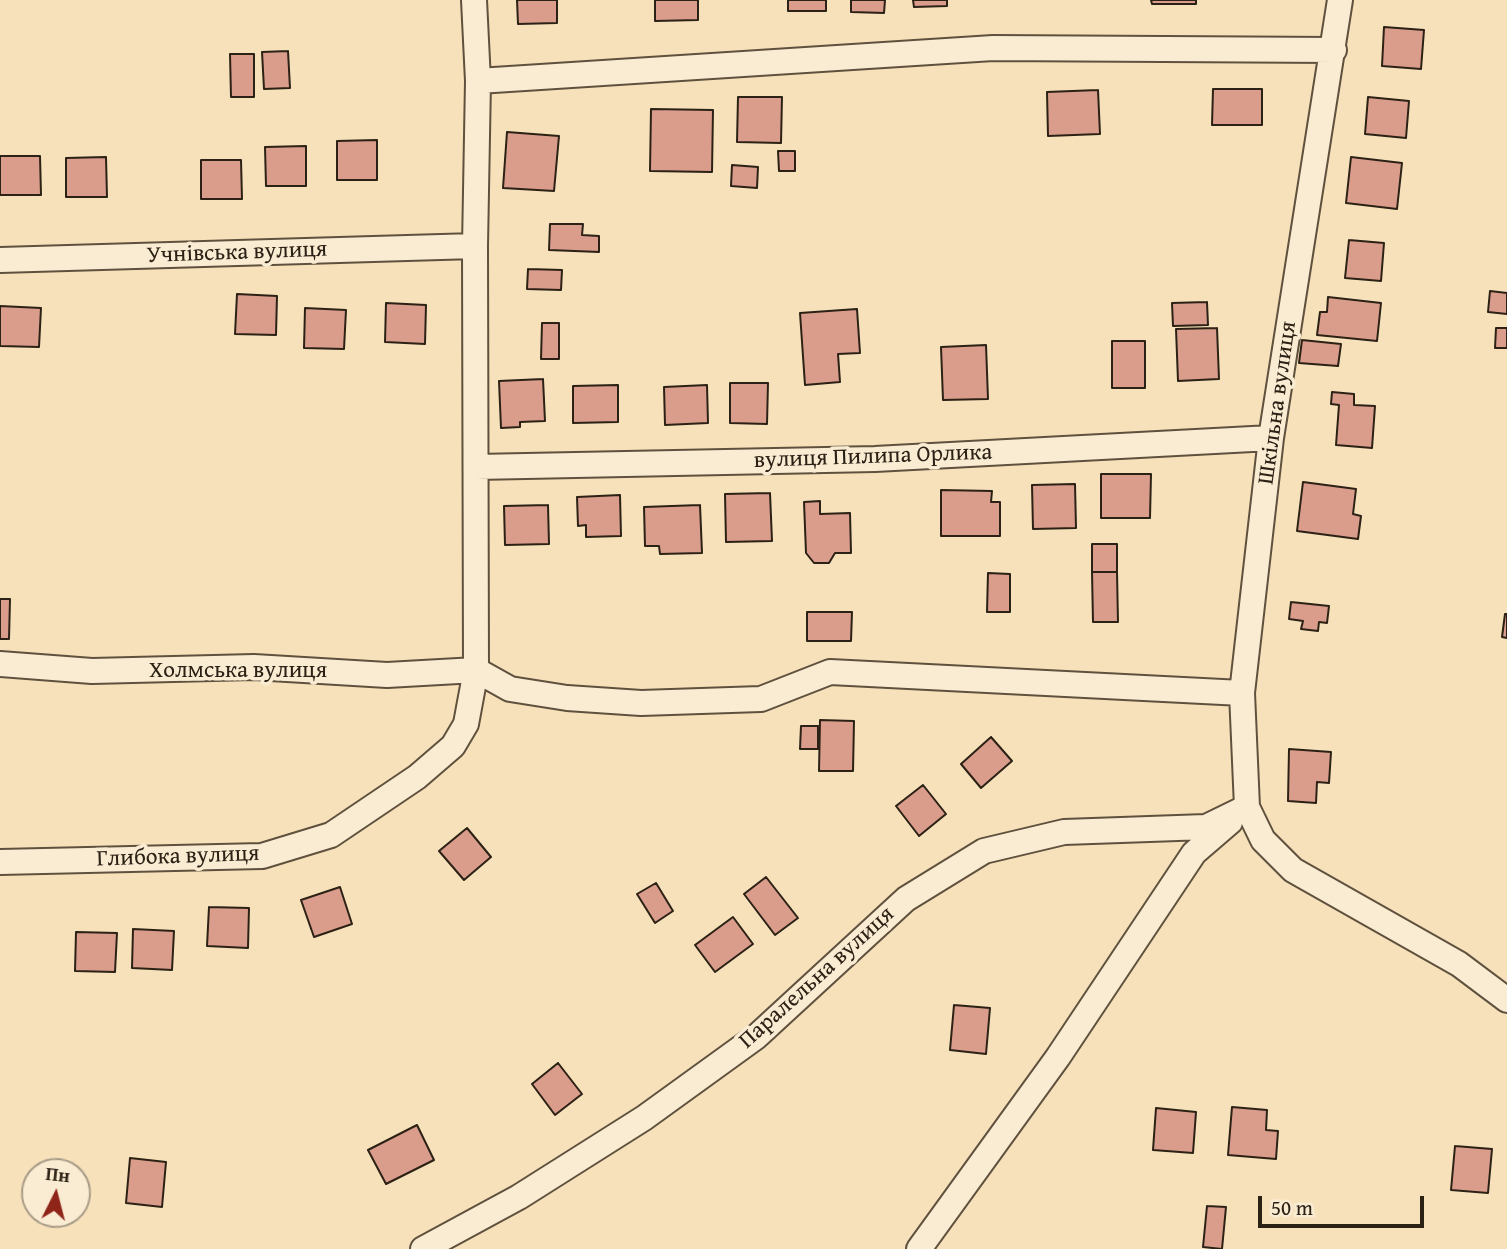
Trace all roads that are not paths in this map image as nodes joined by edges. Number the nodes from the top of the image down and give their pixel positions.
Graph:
1 (474, 0) edge
2 (1340, 0) edge
3 (1334, 50) junction
4 (478, 81) junction
5 (475, 246) junction
6 (0, 260) edge
7 (1271, 438) junction
8 (476, 467) junction
9 (0, 664) edge
10 (476, 670) junction
11 (1242, 693) junction
12 (1247, 807) junction
13 (0, 862) edge
14 (1507, 1000) edge
15 (424, 1249) edge
16 (919, 1249) edge

1 - 4 street, Глибока вулиця
2 - 3 street, Шкільна вулиця
3 - 4 street
3 - 7 street, Шкільна вулиця
4 - 5 street, Глибока вулиця
5 - 6 street, Учнівська вулиця
5 - 8 street, Глибока вулиця
7 - 8 street, вулиця Пилипа Орлика
7 - 11 street, Шкільна вулиця
8 - 10 street, Глибока вулиця
9 - 10 street, Холмська вулиця
10 - 11 street
10 - 13 street, Глибока вулиця
11 - 12 street, Шкільна вулиця
12 - 14 street
12 - 15 street, Паралельна вулиця
12 - 16 street

